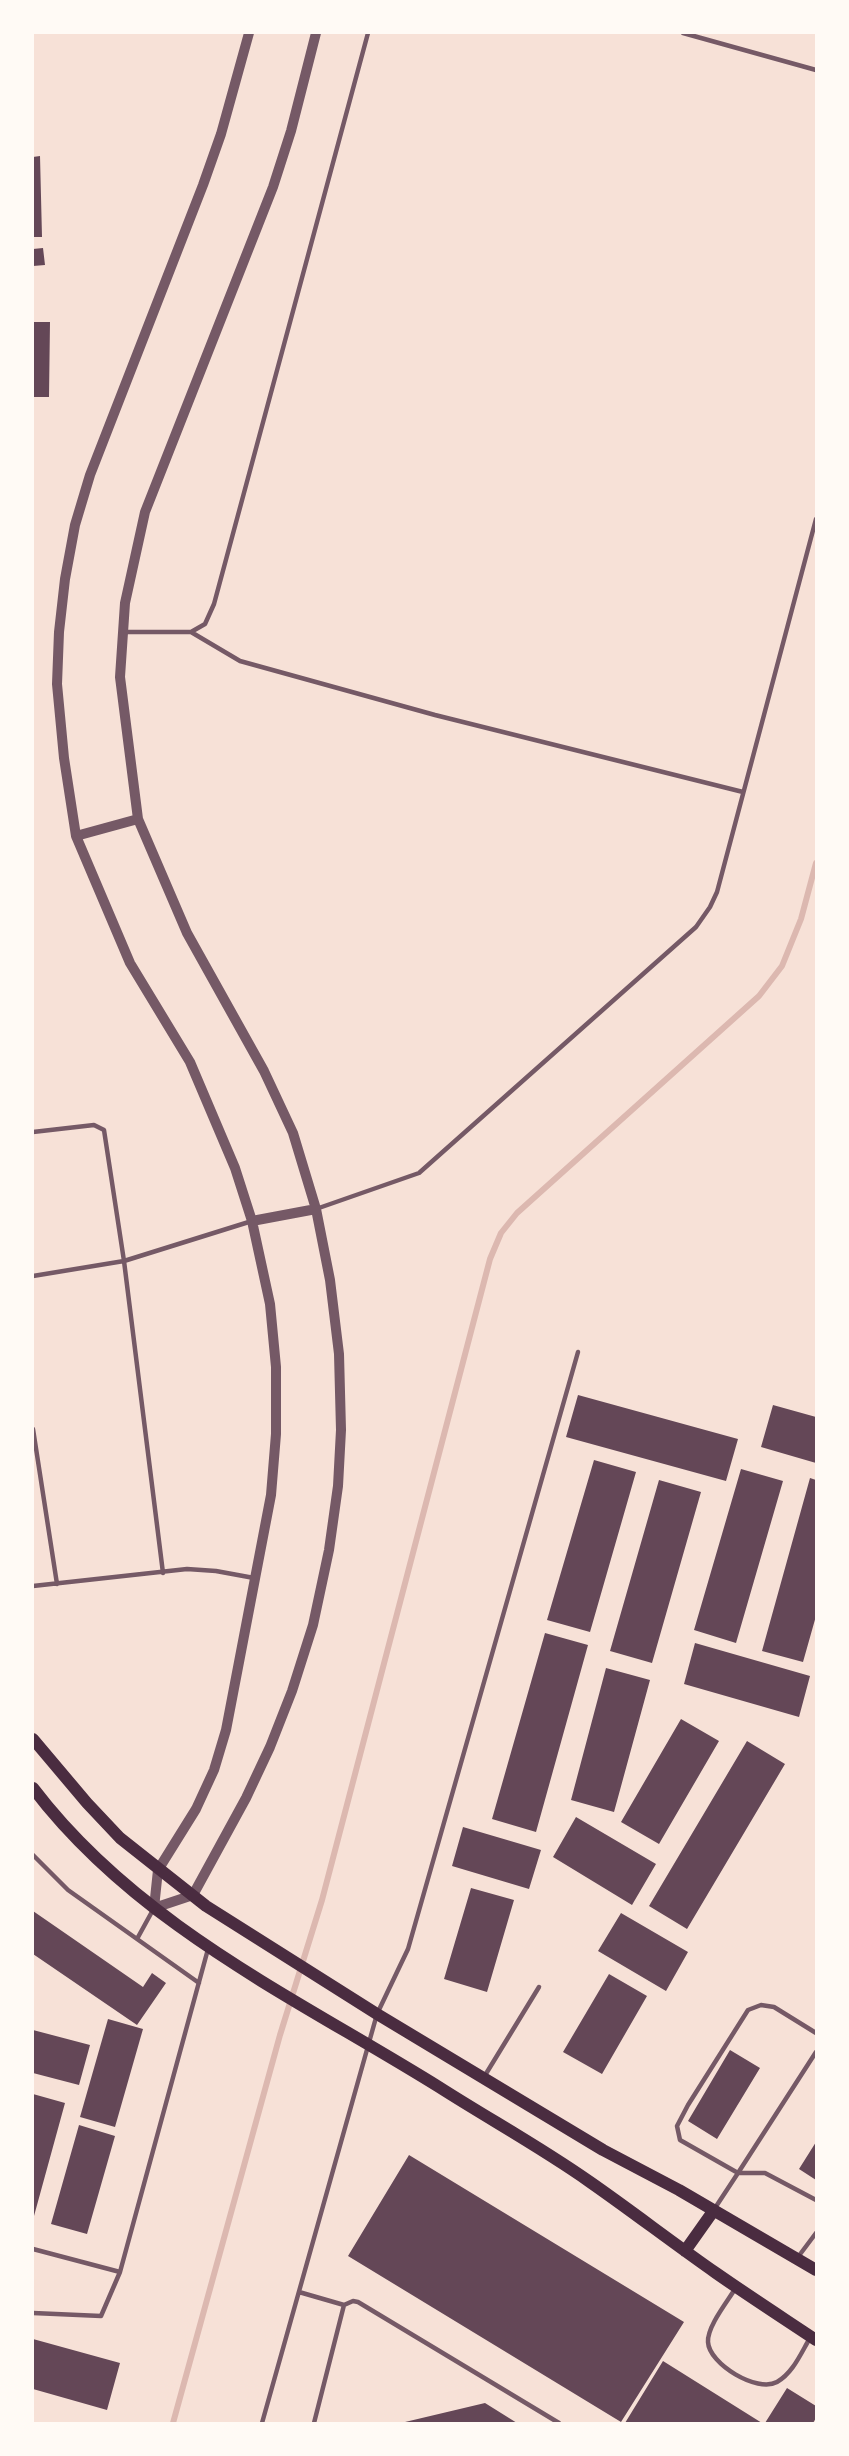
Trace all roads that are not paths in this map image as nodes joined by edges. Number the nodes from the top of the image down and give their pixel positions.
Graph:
1 (249, 33) edge
2 (316, 33) edge
3 (368, 33) edge
4 (683, 33) edge
5 (816, 70) edge
6 (816, 519) edge
7 (123, 632) junction
8 (191, 632) junction
9 (743, 792) junction
10 (138, 819) junction
11 (76, 836) junction
12 (33, 1132) edge
13 (316, 1209) junction
14 (252, 1221) junction
15 (124, 1261) junction
16 (33, 1276) edge
17 (578, 1352) dead end
18 (33, 1429) edge
19 (34, 1437) edge
20 (163, 1573) junction
21 (257, 1578) junction
22 (57, 1584) junction
23 (33, 1586) edge
24 (33, 1738) edge
25 (33, 1788) edge
26 (33, 1855) edge
27 (158, 1870) junction
28 (193, 1895) junction
29 (154, 1908) junction
30 (137, 1939) junction
31 (208, 1949) junction
32 (199, 1983) junction
33 (539, 1987) dead end
34 (377, 2014) junction
35 (816, 2033) edge
36 (368, 2043) junction
37 (816, 2052) edge
38 (484, 2077) junction
39 (738, 2173) junction
40 (816, 2200) edge
41 (714, 2210) junction
42 (816, 2233) edge
43 (33, 2249) edge
44 (685, 2251) junction
45 (797, 2259) junction
46 (816, 2270) edge
47 (120, 2272) junction
48 (736, 2287) junction
49 (299, 2292) junction
50 (344, 2305) junction
51 (33, 2313) edge
52 (813, 2339) edge
53 (262, 2423) edge
54 (314, 2423) edge
55 (559, 2423) edge

1 - 11 street
2 - 7 street
3 - 8 lane
4 - 5 lane
6 - 9 lane
7 - 8 lane
7 - 10 street
8 - 9 lane
9 - 13 lane
10 - 11 street
10 - 13 street
11 - 14 street
12 - 15 lane
13 - 14 street
13 - 28 street
14 - 15 lane
14 - 21 street
15 - 16 lane
15 - 20 lane
17 - 34 lane
18 - 19 lane
19 - 22 lane
20 - 21 lane
20 - 22 lane
21 - 27 street
22 - 23 lane
24 - 27 main road
25 - 29 main road
26 - 30 lane
27 - 28 main road
27 - 29 street
28 - 29 street
28 - 34 main road
29 - 30 lane
29 - 31 main road
30 - 32 lane
31 - 32 lane
31 - 36 main road
32 - 47 lane
33 - 38 lane
34 - 36 lane
34 - 38 main road
35 - 39 lane
36 - 44 main road
36 - 49 lane
37 - 39 lane
38 - 41 main road
39 - 40 lane
39 - 41 lane
41 - 44 main road
41 - 45 main road
42 - 45 lane
43 - 47 lane
44 - 48 main road
45 - 46 main road
47 - 51 lane
48 - 52 main road
48 - 52 lane
49 - 50 lane
49 - 53 lane
50 - 54 lane
50 - 55 lane

